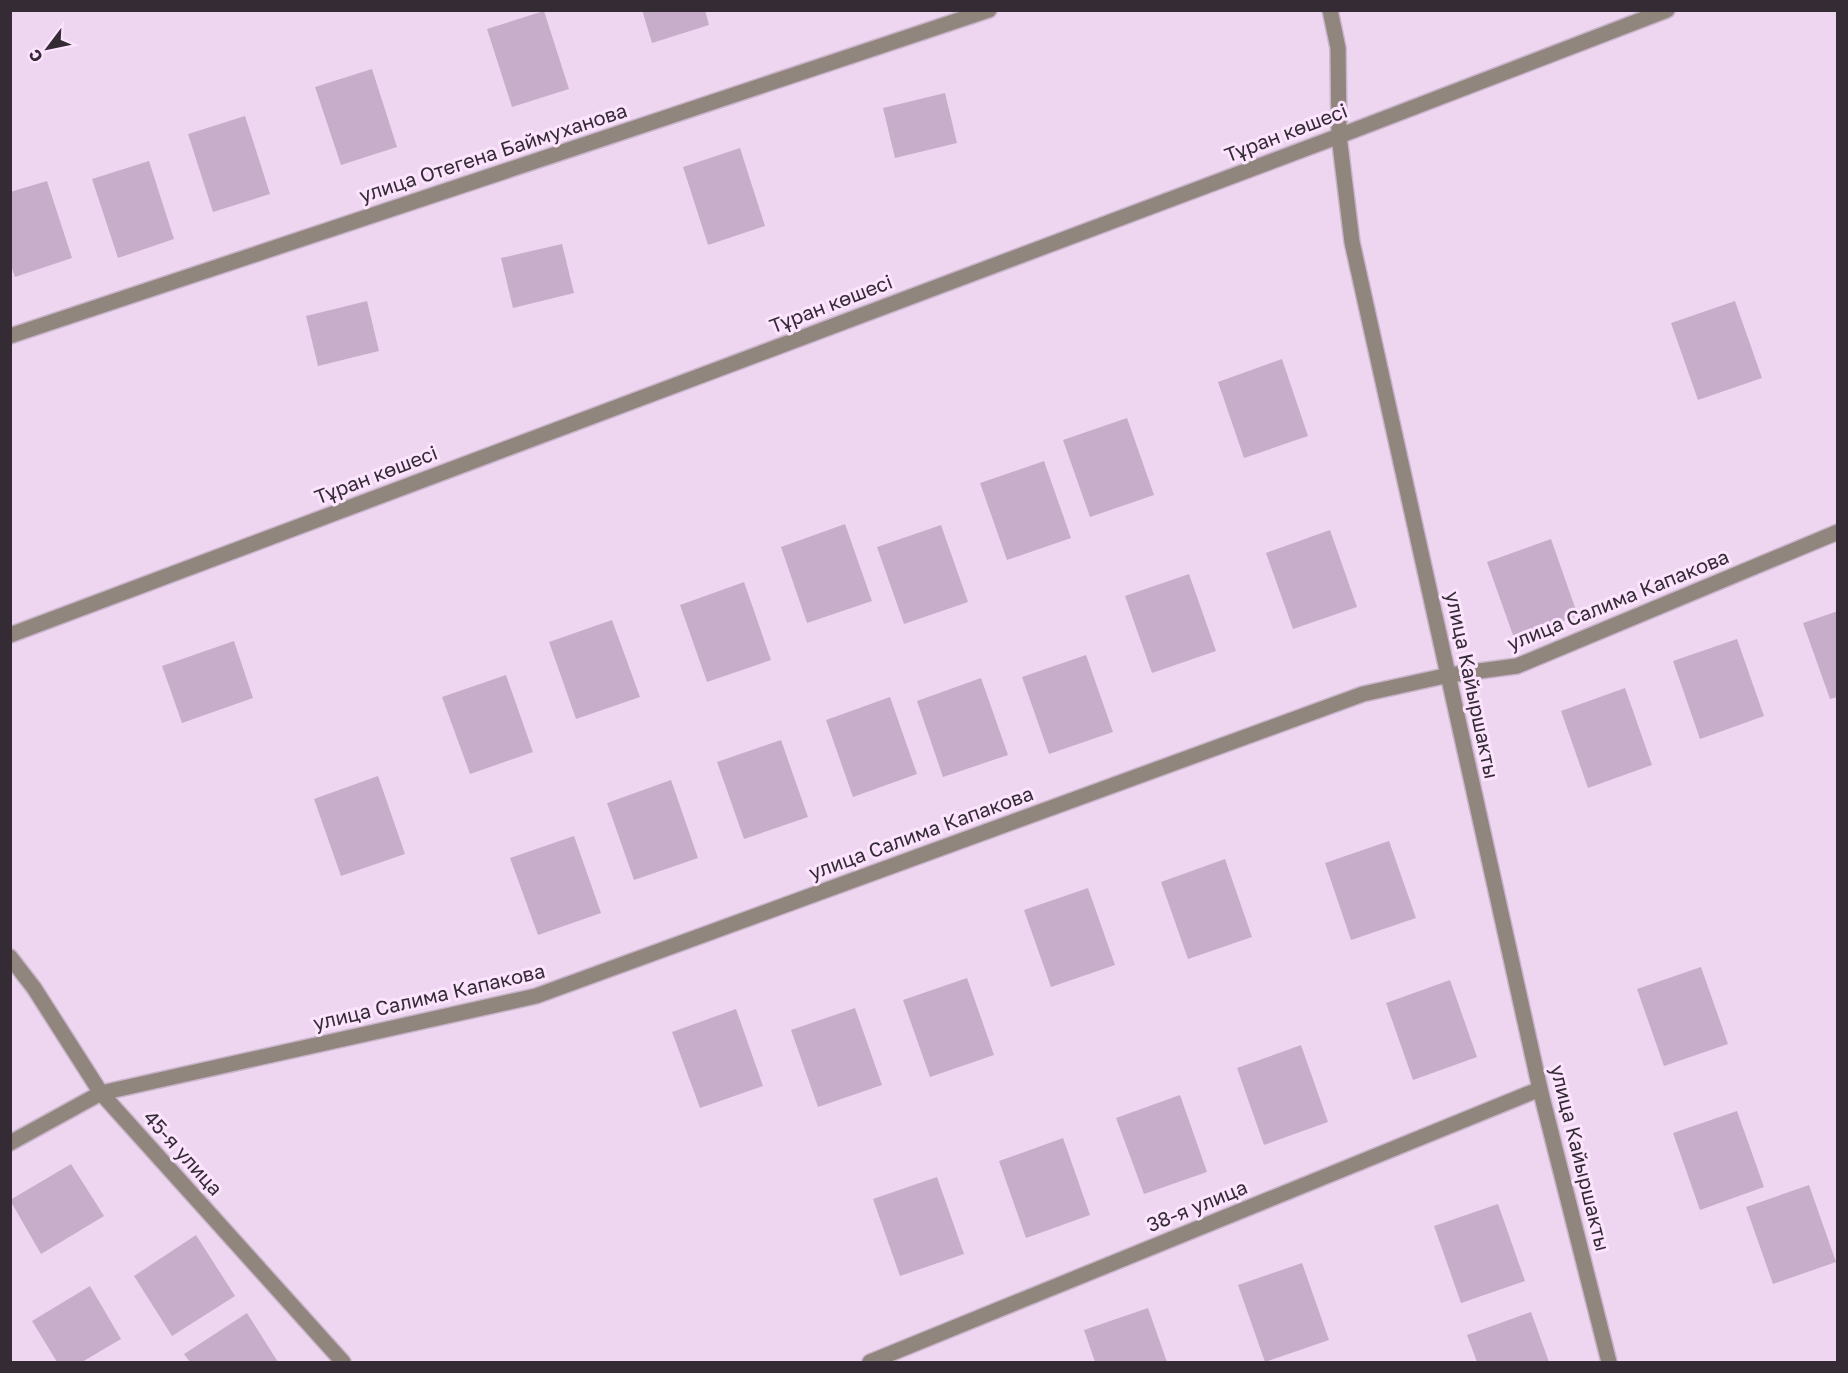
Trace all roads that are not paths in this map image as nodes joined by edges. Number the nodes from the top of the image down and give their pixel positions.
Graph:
1 (989, 10) edge
2 (1330, 10) edge
3 (1666, 10) edge
4 (1339, 136) junction
5 (10, 336) edge
6 (1838, 532) edge
7 (10, 635) edge
8 (1449, 675) junction
9 (10, 957) edge
10 (1540, 1089) junction
11 (101, 1093) junction
12 (10, 1143) edge
13 (344, 1362) edge
14 (870, 1362) edge
15 (1609, 1362) edge

1 - 5 street, улица Отегена Баймуханова
2 - 4 street, улица Кайыршакты
3 - 4 street, Тұран көшесі
4 - 7 street, Тұран көшесі
4 - 8 street, улица Кайыршакты
6 - 8 street, улица Салима Капакова
8 - 10 street, улица Кайыршакты
8 - 11 street, улица Салима Капакова
9 - 11 street, 45-я улица
10 - 14 street, 38-я улица
10 - 15 street, улица Кайыршакты
11 - 12 street, улица Салима Капакова
11 - 13 street, 45-я улица

